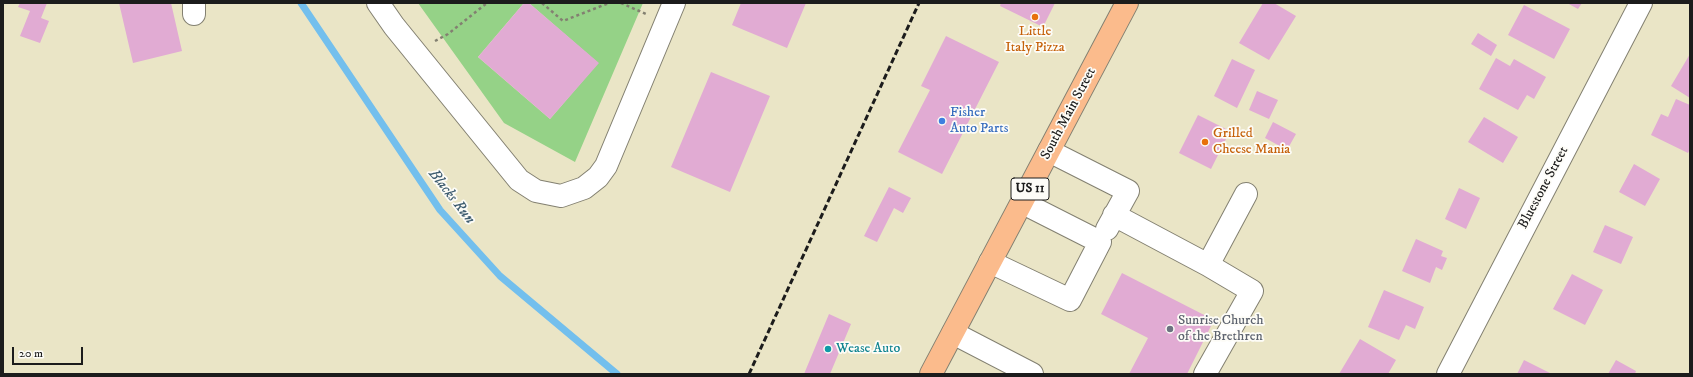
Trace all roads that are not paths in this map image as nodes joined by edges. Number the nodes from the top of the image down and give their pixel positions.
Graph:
1 (378, 3) edge
2 (674, 3) edge
3 (1127, 3) edge
4 (1641, 3) edge
5 (1049, 151) junction
6 (1246, 194) dead end
7 (1022, 203) junction
8 (1114, 215) junction
9 (1100, 242) junction
10 (990, 262) junction
11 (1208, 265) junction
12 (953, 333) junction
13 (931, 374) edge
14 (1032, 374) edge
15 (1205, 374) edge
16 (1448, 374) edge

1 - 2 street
3 - 5 main road, South Main Street / US 11
4 - 16 street, Bluestone Street
5 - 7 main road, South Main Street / US 11
5 - 8 street
6 - 11 street
7 - 9 street
7 - 10 main road, South Main Street / US 11
8 - 9 street
8 - 11 street
9 - 10 street
10 - 12 main road, South Main Street / US 11
11 - 15 street
12 - 13 main road, South Main Street / US 11
12 - 14 street

